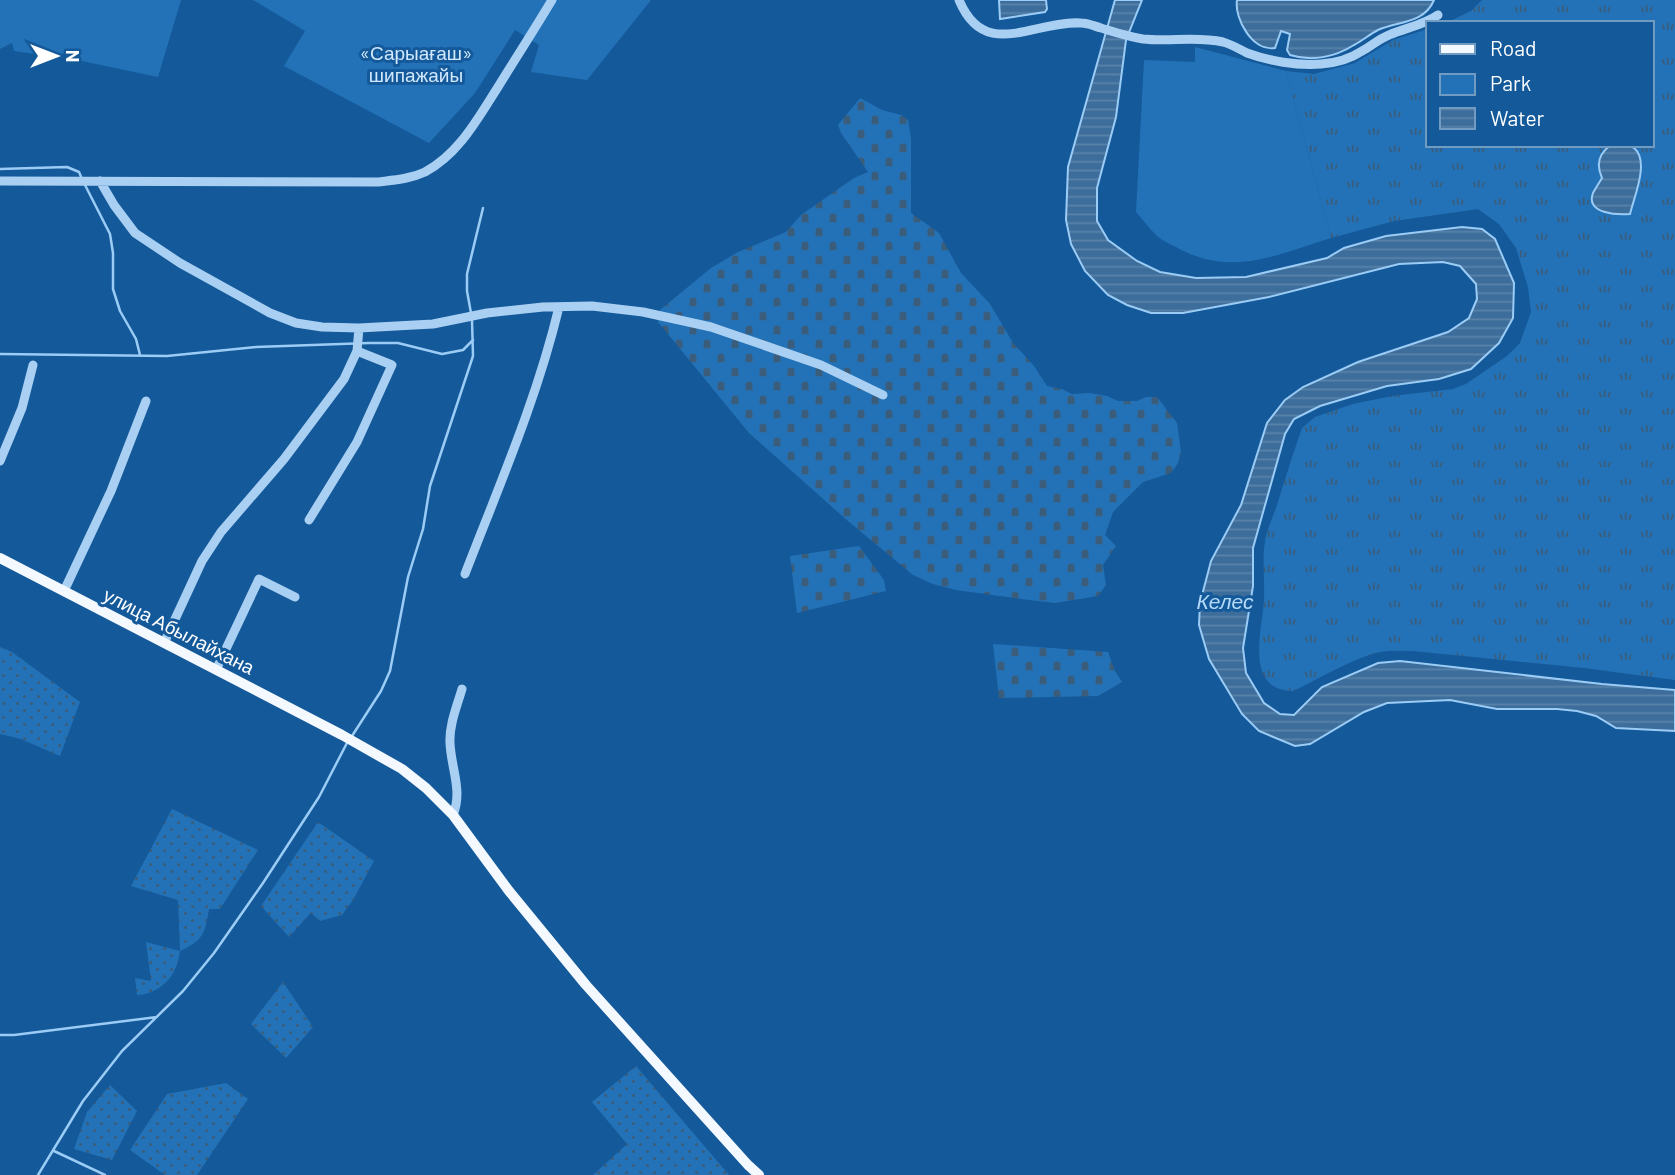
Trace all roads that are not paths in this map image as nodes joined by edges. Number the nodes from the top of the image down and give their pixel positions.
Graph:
1 (552, 0) edge
2 (959, 0) edge
3 (1438, 15) dead end
4 (1426, 21) edge
5 (1427, 21) edge
6 (0, 181) edge
7 (100, 181) junction
8 (559, 307) junction
9 (359, 328) junction
10 (358, 351) junction
11 (33, 365) dead end
12 (884, 394) dead end
13 (146, 401) dead end
14 (0, 461) edge
15 (309, 520) dead end
16 (0, 558) edge
17 (465, 574) dead end
18 (64, 592) junction
19 (295, 597) dead end
20 (164, 643) junction
21 (216, 670) junction
22 (462, 689) dead end
23 (453, 815) junction
24 (760, 1175) edge

1 - 7 street
2 - 4 street
3 - 5 street
6 - 7 street
7 - 9 street
8 - 9 street
8 - 12 street
8 - 17 street
9 - 10 street
10 - 15 street
10 - 20 street
11 - 14 street
13 - 18 street
16 - 18 main road, улица Абылайхана
18 - 20 main road, улица Абылайхана
19 - 21 street
20 - 21 main road, улица Абылайхана
21 - 23 main road, улица Абылайхана
22 - 23 street
23 - 24 main road, улица Абылайхана

